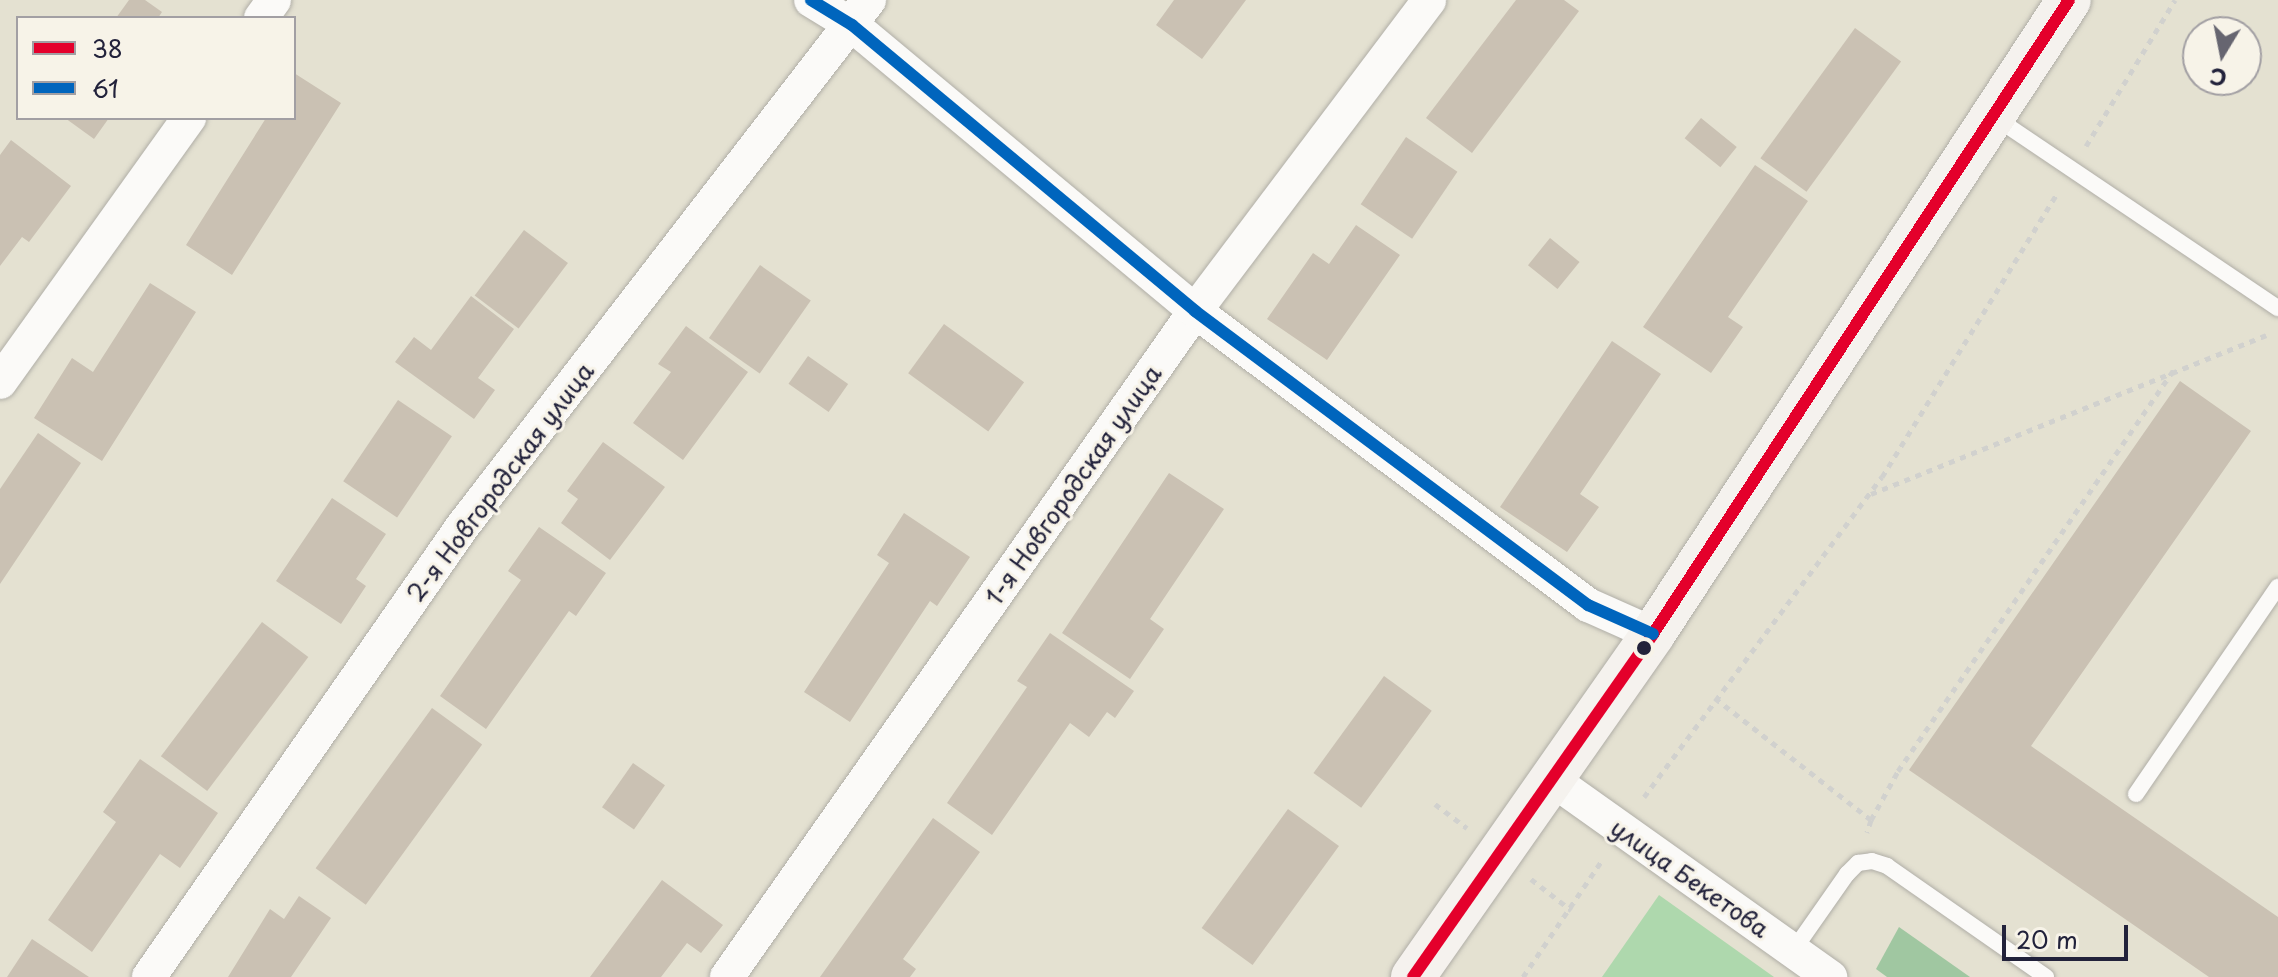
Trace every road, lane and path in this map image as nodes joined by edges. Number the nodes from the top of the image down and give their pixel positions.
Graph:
1 (811, 0) edge
2 (1429, 0) edge
3 (2069, 0) edge
4 (2175, 0) edge
5 (861, 12) edge
6 (1996, 118) junction
7 (188, 120) edge
8 (2072, 169) junction
9 (2278, 308) edge
10 (1195, 311) junction
11 (2278, 330) edge
12 (2176, 367) junction
13 (0, 382) edge
14 (1868, 495) junction
15 (2278, 587) edge
16 (1653, 634) junction
17 (1715, 698) junction
18 (1550, 778) junction
19 (2136, 794) dead end
20 (1871, 820) junction
21 (1621, 829) junction
22 (1858, 863) junction
23 (1793, 951) junction
24 (149, 977) edge
25 (727, 977) edge
26 (1413, 977) edge
27 (1523, 977) edge
28 (1830, 977) edge
29 (2046, 977) edge

1 - 5 street
2 - 10 street, 1-я Новгородская улица
3 - 6 main road
4 - 8 path
5 - 10 street
5 - 24 street, 2-я Новгородская улица
6 - 8 lane
6 - 16 main road
7 - 13 street
8 - 9 lane
8 - 14 path
10 - 16 street
10 - 25 street, 1-я Новгородская улица
11 - 12 path
12 - 14 path
12 - 20 path
14 - 17 path
15 - 19 lane
16 - 18 main road
17 - 20 path
17 - 21 path
18 - 21 street, улица Бекетова
18 - 26 main road
20 - 22 path
21 - 23 street, улица Бекетова
21 - 27 path
22 - 23 lane
22 - 29 lane
23 - 28 street, улица Бекетова

